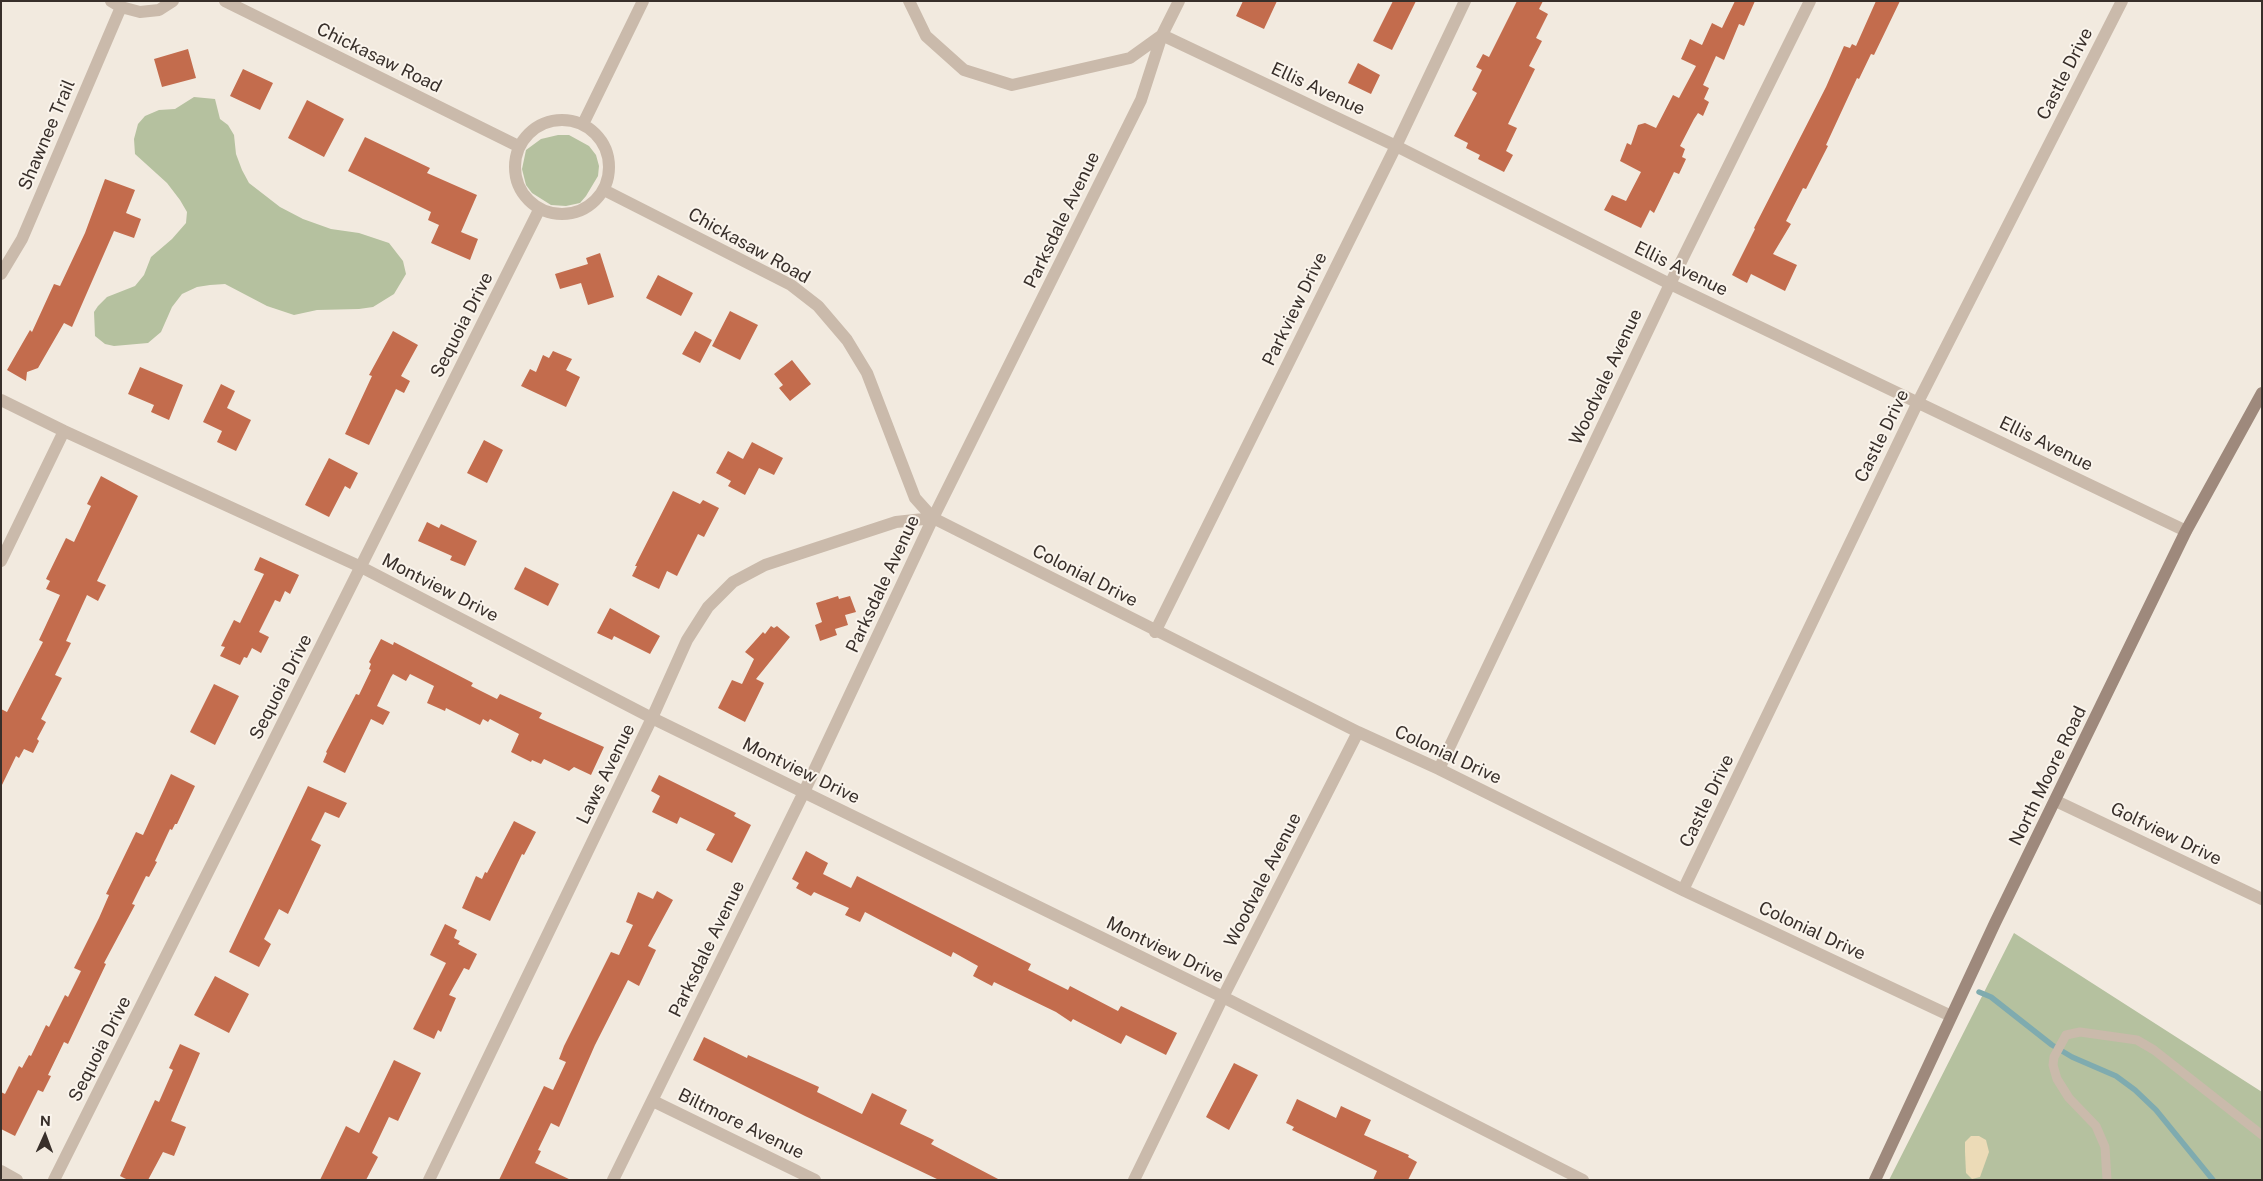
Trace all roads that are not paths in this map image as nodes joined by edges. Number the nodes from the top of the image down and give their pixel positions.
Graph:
1 (173, 1) edge
2 (225, 1) edge
3 (643, 1) edge
4 (909, 1) edge
5 (1179, 1) edge
6 (1465, 1) edge
7 (1810, 1) edge
8 (2122, 1) edge
9 (116, 4) edge
10 (1162, 36) junction
11 (583, 124) junction
12 (518, 146) junction
13 (1396, 146) junction
14 (604, 190) junction
15 (539, 210) junction
16 (1, 274) edge
17 (1670, 284) junction
18 (2262, 393) edge
19 (1, 400) edge
20 (1918, 402) junction
21 (64, 431) junction
22 (933, 518) junction
23 (2186, 531) junction
24 (1, 561) edge
25 (361, 567) junction
26 (1155, 632) junction
27 (652, 718) junction
28 (1358, 732) junction
29 (1439, 769) junction
30 (804, 792) junction
31 (2056, 800) junction
32 (1684, 890) junction
33 (2262, 900) edge
34 (1223, 997) junction
35 (1951, 1016) junction
36 (652, 1101) junction
37 (2262, 1135) edge
38 (1, 1171) edge
39 (18, 1180) edge
40 (54, 1180) edge
41 (429, 1180) edge
42 (613, 1180) edge
43 (815, 1180) edge
44 (1134, 1180) edge
45 (1584, 1180) edge
46 (1875, 1180) edge
47 (2107, 1180) edge

1 - 9 street, Shawnee Trail
2 - 12 street, Chickasaw Road
3 - 11 street
4 - 10 street
5 - 10 street, Parksdale Avenue
6 - 13 street, Parkview Drive
7 - 17 street, Woodvale Avenue
8 - 20 street, Castle Drive
9 - 16 street, Shawnee Trail
10 - 13 street, Ellis Avenue
10 - 22 street, Parksdale Avenue
11 - 12 street
11 - 14 street
12 - 15 street
13 - 17 street, Ellis Avenue
13 - 26 street, Parkview Drive
14 - 15 street
14 - 22 street, Chickasaw Road
15 - 25 street, Sequoia Drive
17 - 20 street, Ellis Avenue
17 - 29 street, Woodvale Avenue
18 - 23 main road, North Moore Road
19 - 21 street, Montview Drive
20 - 23 street, Ellis Avenue
20 - 32 street, Castle Drive
21 - 24 street
21 - 25 street, Montview Drive
22 - 26 street, Colonial Drive
22 - 27 street, Laws Avenue
22 - 30 street, Parksdale Avenue
23 - 31 main road, North Moore Road
25 - 27 street, Montview Drive
25 - 40 street, Sequoia Drive
26 - 28 street, Colonial Drive
27 - 30 street, Montview Drive
27 - 41 street, Laws Avenue
28 - 29 street, Colonial Drive
28 - 34 street, Woodvale Avenue
29 - 32 street, Colonial Drive
30 - 34 street, Montview Drive
30 - 36 street, Parksdale Avenue
31 - 33 street, Golfview Drive
31 - 35 main road, North Moore Road
32 - 35 street, Colonial Drive
34 - 44 street, Woodvale Avenue
34 - 45 street, Montview Drive
35 - 46 main road, North Moore Road
36 - 42 street, Parksdale Avenue
36 - 43 street, Biltmore Avenue
37 - 47 lane
38 - 39 street

